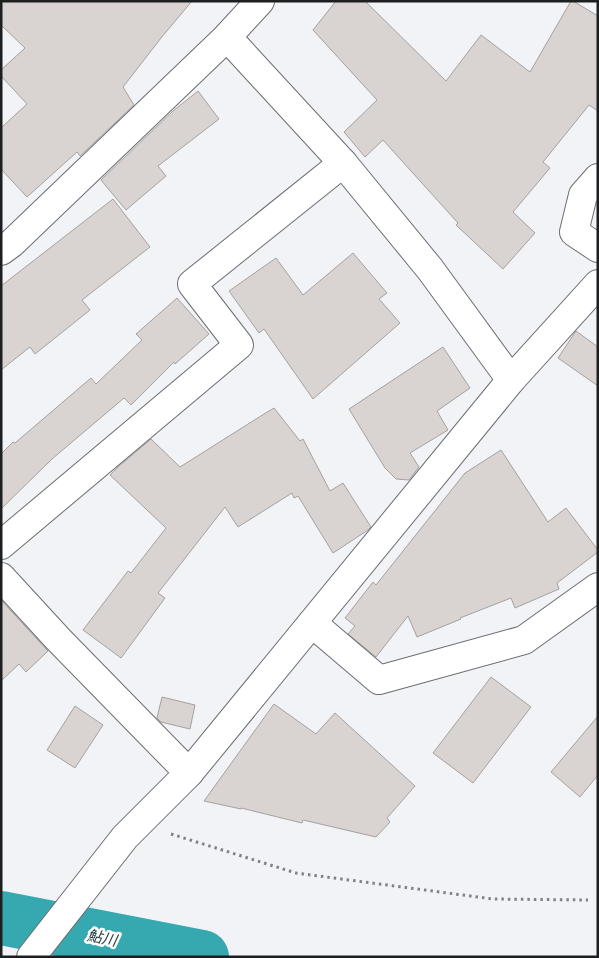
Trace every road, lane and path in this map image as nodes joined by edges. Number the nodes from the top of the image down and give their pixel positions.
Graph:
1 (260, 1) edge
2 (227, 37) junction
3 (343, 163) junction
4 (598, 178) edge
5 (598, 248) edge
6 (1, 251) edge
7 (598, 284) edge
8 (511, 380) junction
9 (1, 545) edge
10 (1, 576) edge
11 (598, 588) edge
12 (312, 623) junction
13 (188, 773) junction
14 (132, 830) junction
15 (588, 900) dead end
16 (31, 957) edge

1 - 2 street
2 - 3 street
2 - 6 street
3 - 8 street
3 - 9 street
4 - 5 street
7 - 8 street
8 - 12 street
10 - 13 street
11 - 12 street
12 - 13 street
13 - 14 street
14 - 15 path
14 - 16 street

